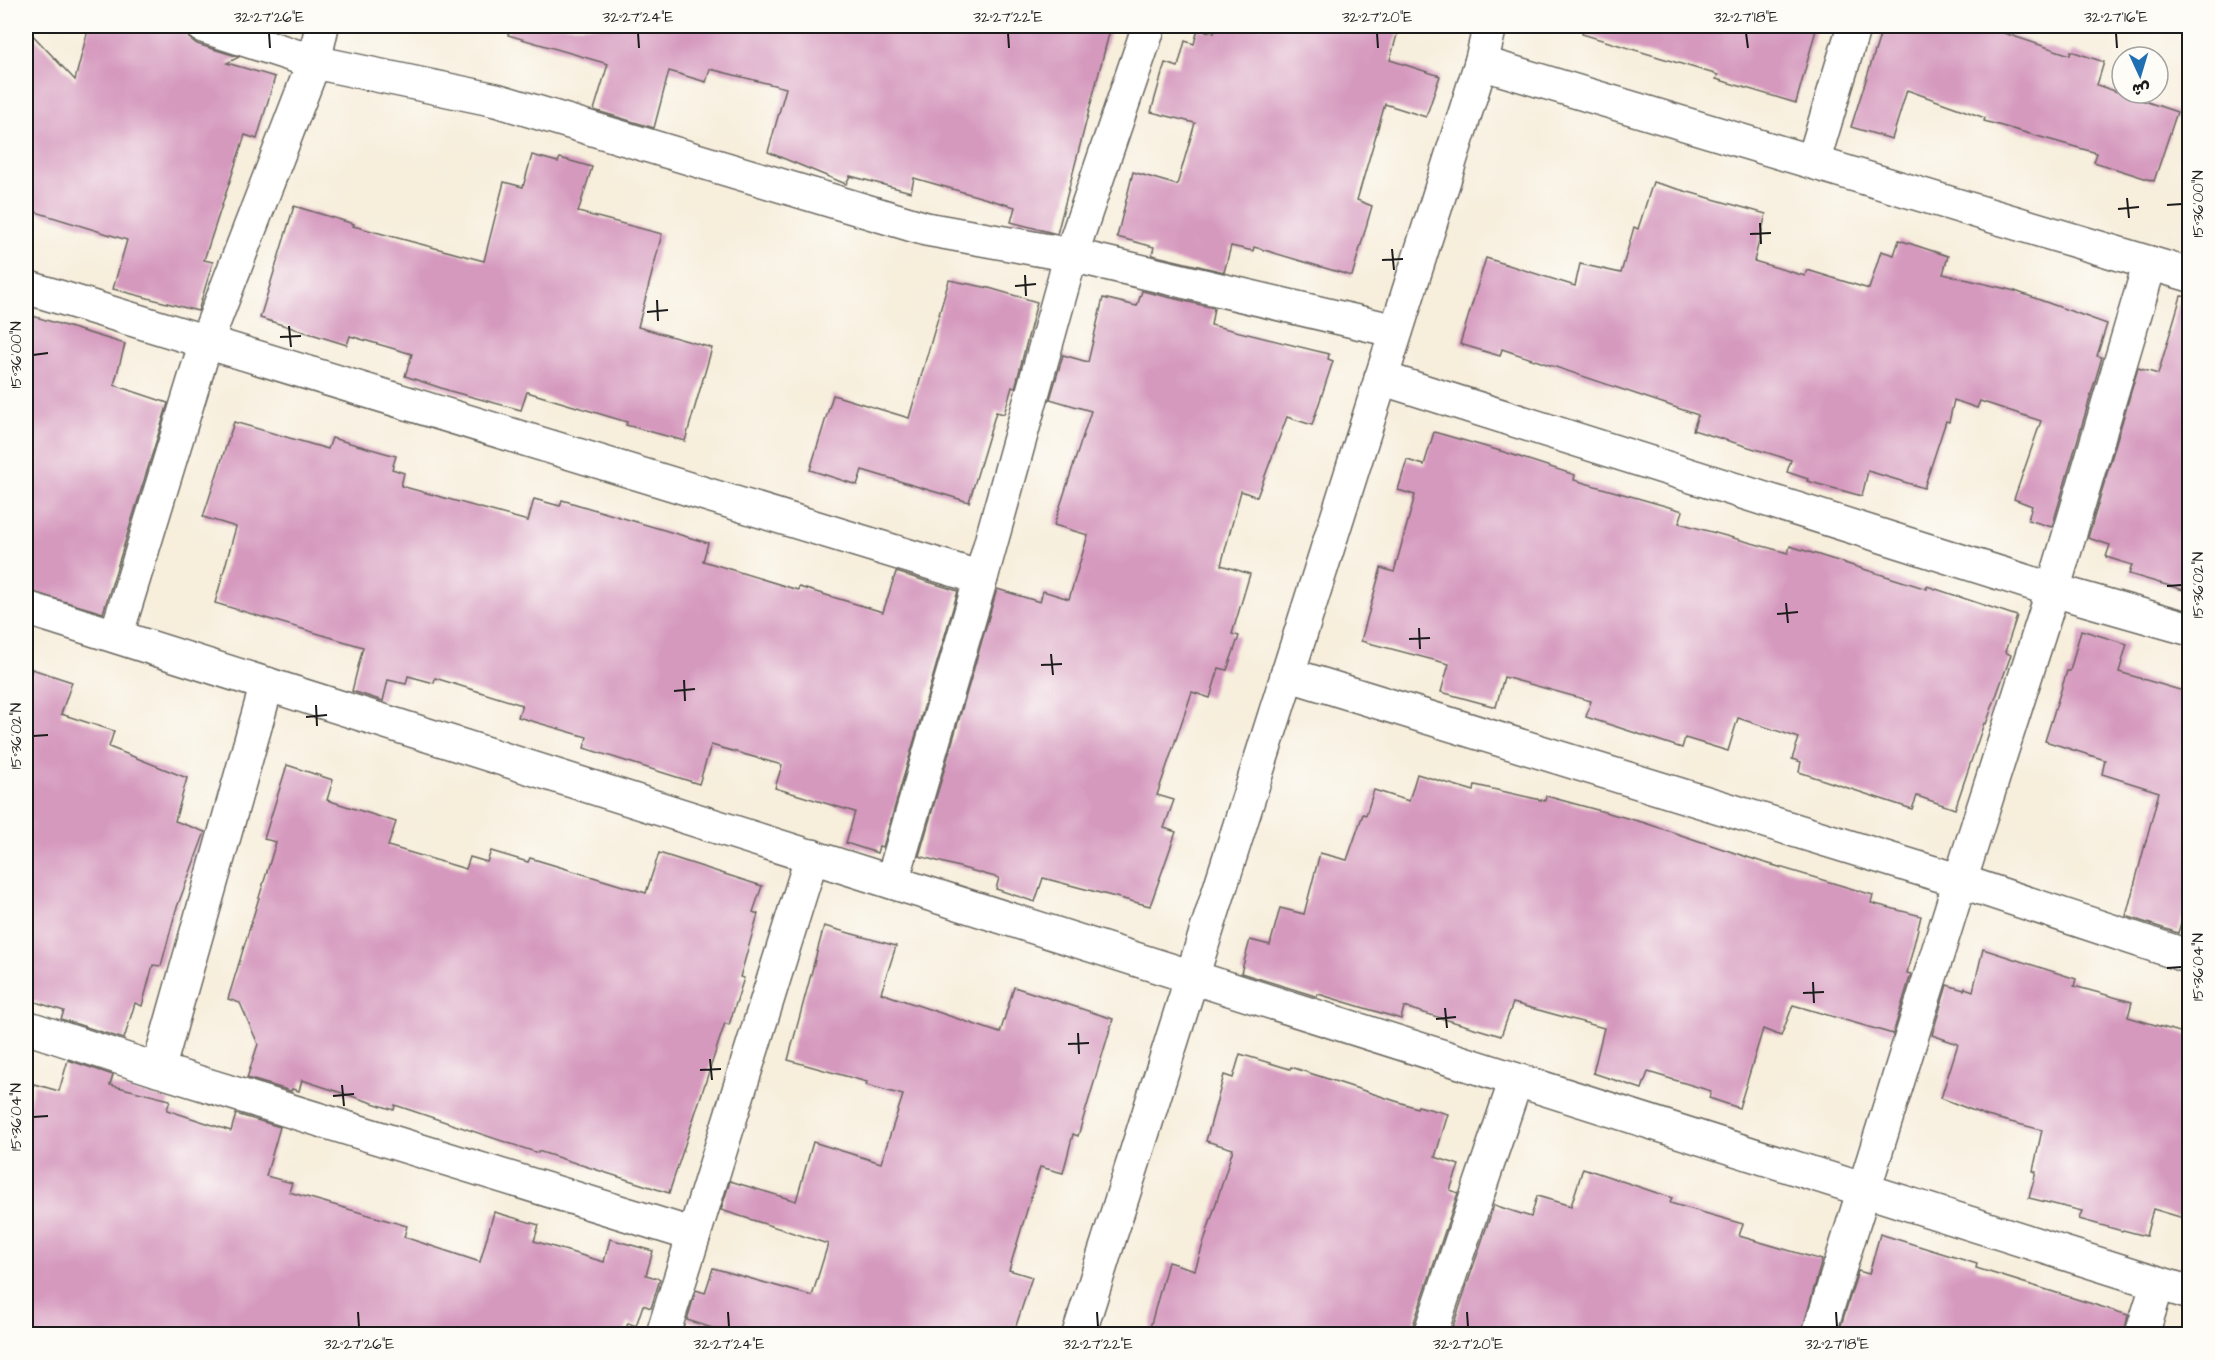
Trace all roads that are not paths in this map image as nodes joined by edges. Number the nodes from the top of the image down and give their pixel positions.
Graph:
1 (203, 26) edge
2 (322, 26) edge
3 (1149, 26) edge
4 (1490, 26) edge
5 (1854, 26) edge
6 (314, 62) junction
7 (1481, 63) junction
8 (1813, 162) junction
9 (1071, 255) junction
10 (2150, 263) junction
11 (2190, 275) edge
12 (26, 287) edge
13 (1396, 331) junction
14 (206, 342) junction
15 (1381, 378) junction
16 (981, 578) junction
17 (2053, 590) junction
18 (26, 608) edge
19 (2190, 629) edge
20 (116, 636) junction
21 (1287, 674) junction
22 (267, 684) junction
23 (812, 856) junction
24 (1960, 881) junction
25 (892, 882) junction
26 (2190, 957) edge
27 (1192, 977) junction
28 (26, 1027) edge
29 (158, 1070) junction
30 (1516, 1080) junction
31 (1865, 1190) junction
32 (694, 1235) junction
33 (2158, 1283) junction
34 (2190, 1293) edge
35 (663, 1335) edge
36 (1079, 1335) edge
37 (1430, 1335) edge
38 (1819, 1335) edge
39 (2142, 1335) edge

1 - 6 street
2 - 6 street
3 - 9 street
4 - 7 street
5 - 8 street
6 - 9 street
6 - 14 street
7 - 8 street
7 - 13 street
8 - 10 street
9 - 13 street
9 - 16 street
10 - 11 street
10 - 17 street
12 - 14 street
13 - 15 street
14 - 16 street
14 - 20 street
15 - 17 street
15 - 21 street
16 - 25 street
17 - 19 street
17 - 24 street
18 - 20 street
20 - 22 street
21 - 24 street
21 - 27 street
22 - 23 street
22 - 29 street
23 - 25 street
23 - 32 street
24 - 26 street
24 - 31 street
25 - 27 street
27 - 30 street
27 - 36 street
28 - 29 street
29 - 32 street
30 - 31 street
30 - 37 street
31 - 33 street
31 - 38 street
32 - 35 street
33 - 34 street
33 - 39 street

